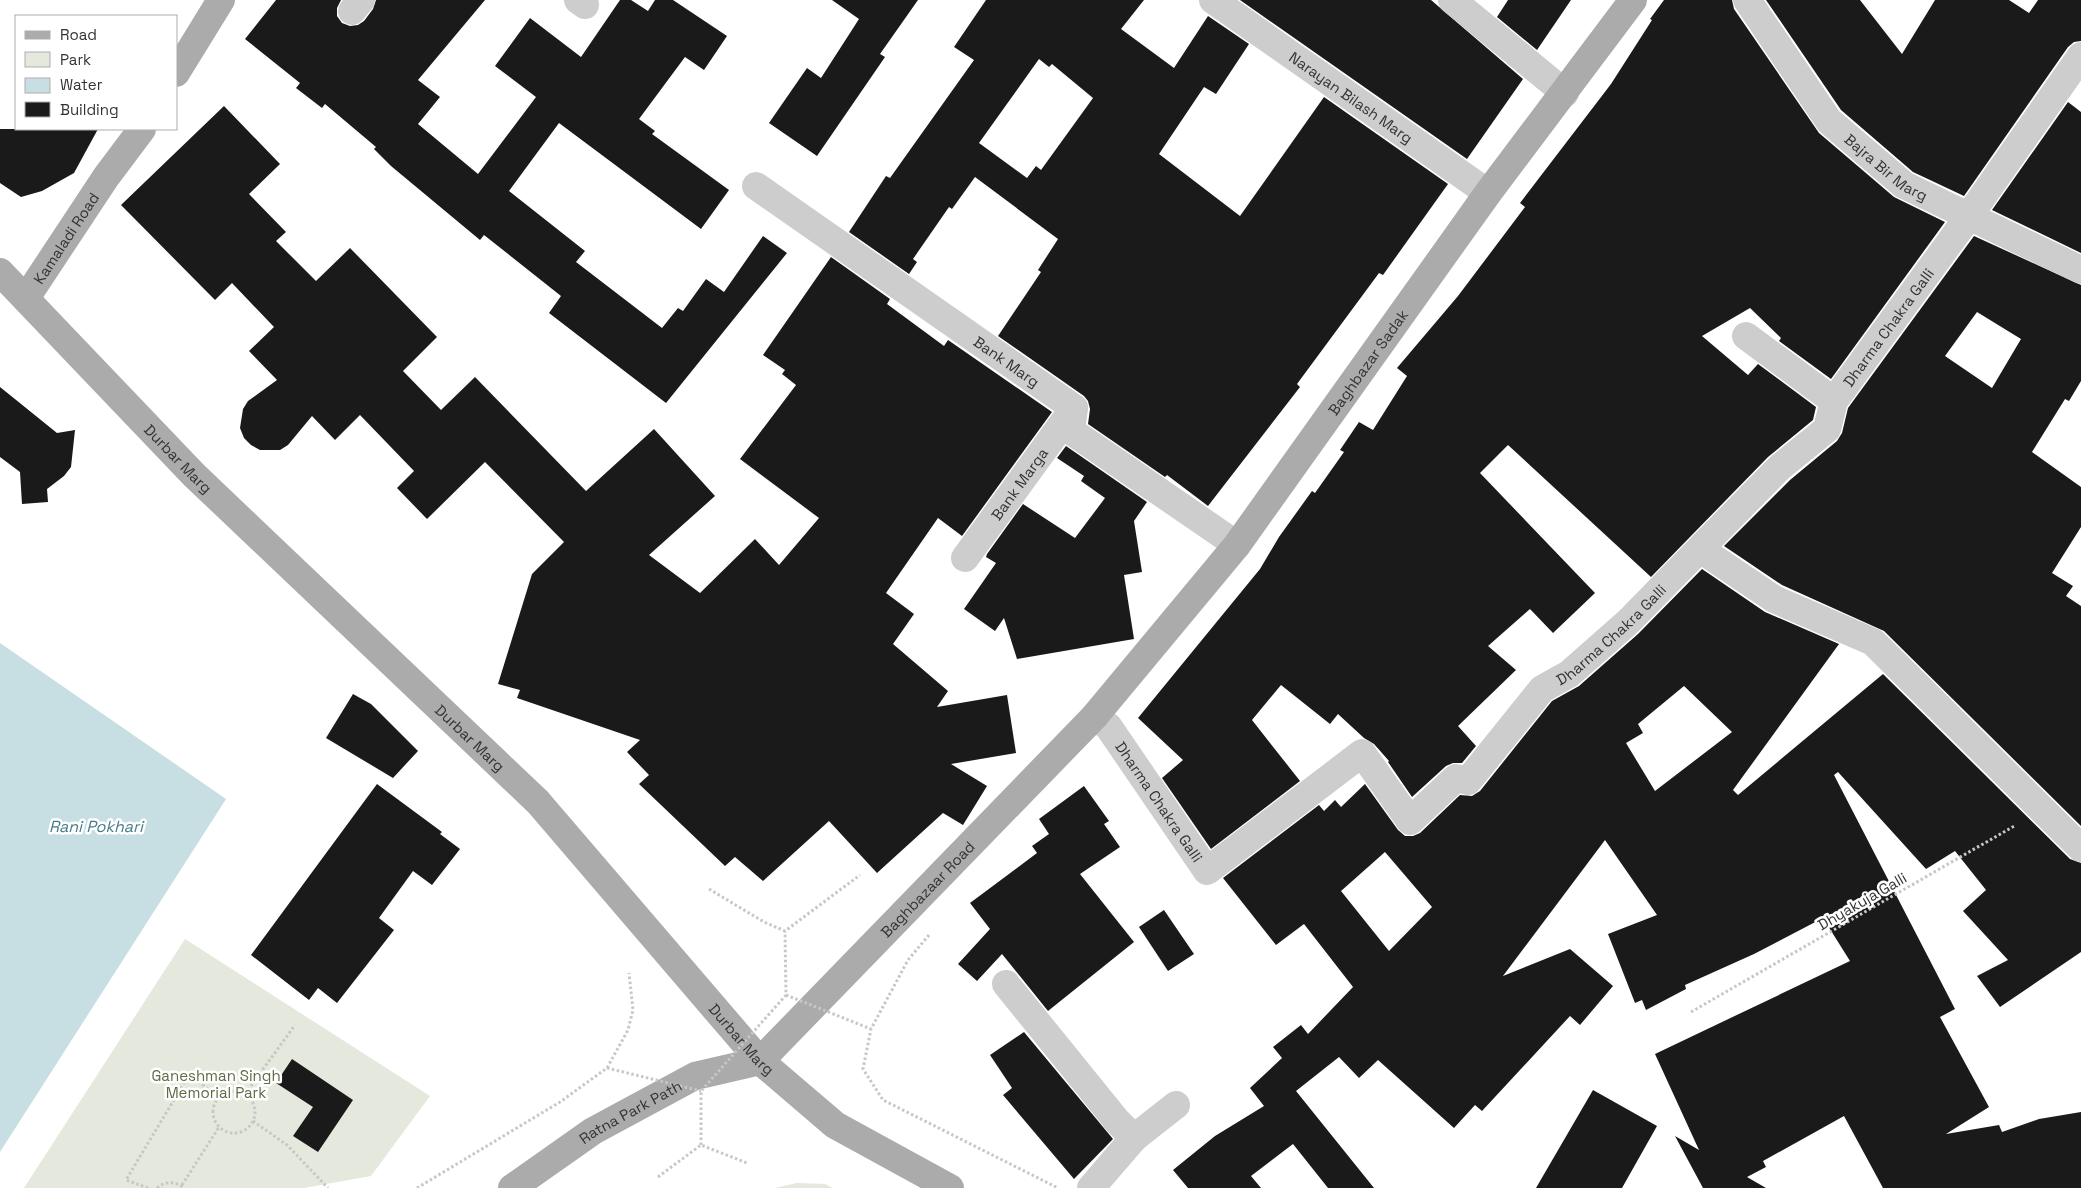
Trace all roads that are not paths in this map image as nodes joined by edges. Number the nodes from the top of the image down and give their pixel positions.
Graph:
1 (220, 0) edge
2 (1213, 0) edge
3 (1452, 0) edge
4 (1633, 0) edge
5 (1746, 0) edge
6 (2081, 56) edge
7 (178, 70) edge
8 (1565, 93) junction
9 (141, 130) edge
10 (756, 186) dead end
11 (1488, 193) junction
12 (1970, 216) junction
13 (2081, 270) edge
14 (0, 272) edge
15 (26, 298) junction
16 (1746, 336) dead end
17 (1834, 401) junction
18 (1074, 408) junction
19 (1237, 545) junction
20 (1700, 549) junction
21 (965, 558) dead end
22 (1094, 717) junction
23 (2081, 848) edge
24 (1006, 984) dead end
25 (760, 1061) junction
26 (1176, 1105) dead end
27 (1134, 1138) junction
28 (512, 1188) edge
29 (950, 1188) edge
30 (1091, 1188) edge

1 - 7 main road
2 - 11 street, Narayan Bilash Marg
3 - 8 street
4 - 8 main road, Baghbazar Sadak
5 - 12 street, Bajra Bir Marg
6 - 12 street, Dharma Chakra Galli
8 - 11 main road, Baghbazar Sadak
9 - 15 main road, Kamaladi Road
10 - 18 street, Bank Marg
11 - 19 main road, Baghbazar Sadak
12 - 13 street, Bajra Bir Marg
12 - 17 street, Dharma Chakra Galli
14 - 15 main road, Durbar Marg
15 - 25 main road, Durbar Marg
16 - 17 street
17 - 20 street, Dharma Chakra Galli
18 - 19 street
18 - 21 street, Bank Marga
19 - 22 main road, Baghbazar Sadak
20 - 22 street, Dharma Chakra Galli
20 - 23 street
22 - 25 main road, Baghbazaar Road
24 - 27 street
25 - 28 main road, Ratna Park Path
25 - 29 main road, Durbar Marg
26 - 27 street
27 - 30 street

